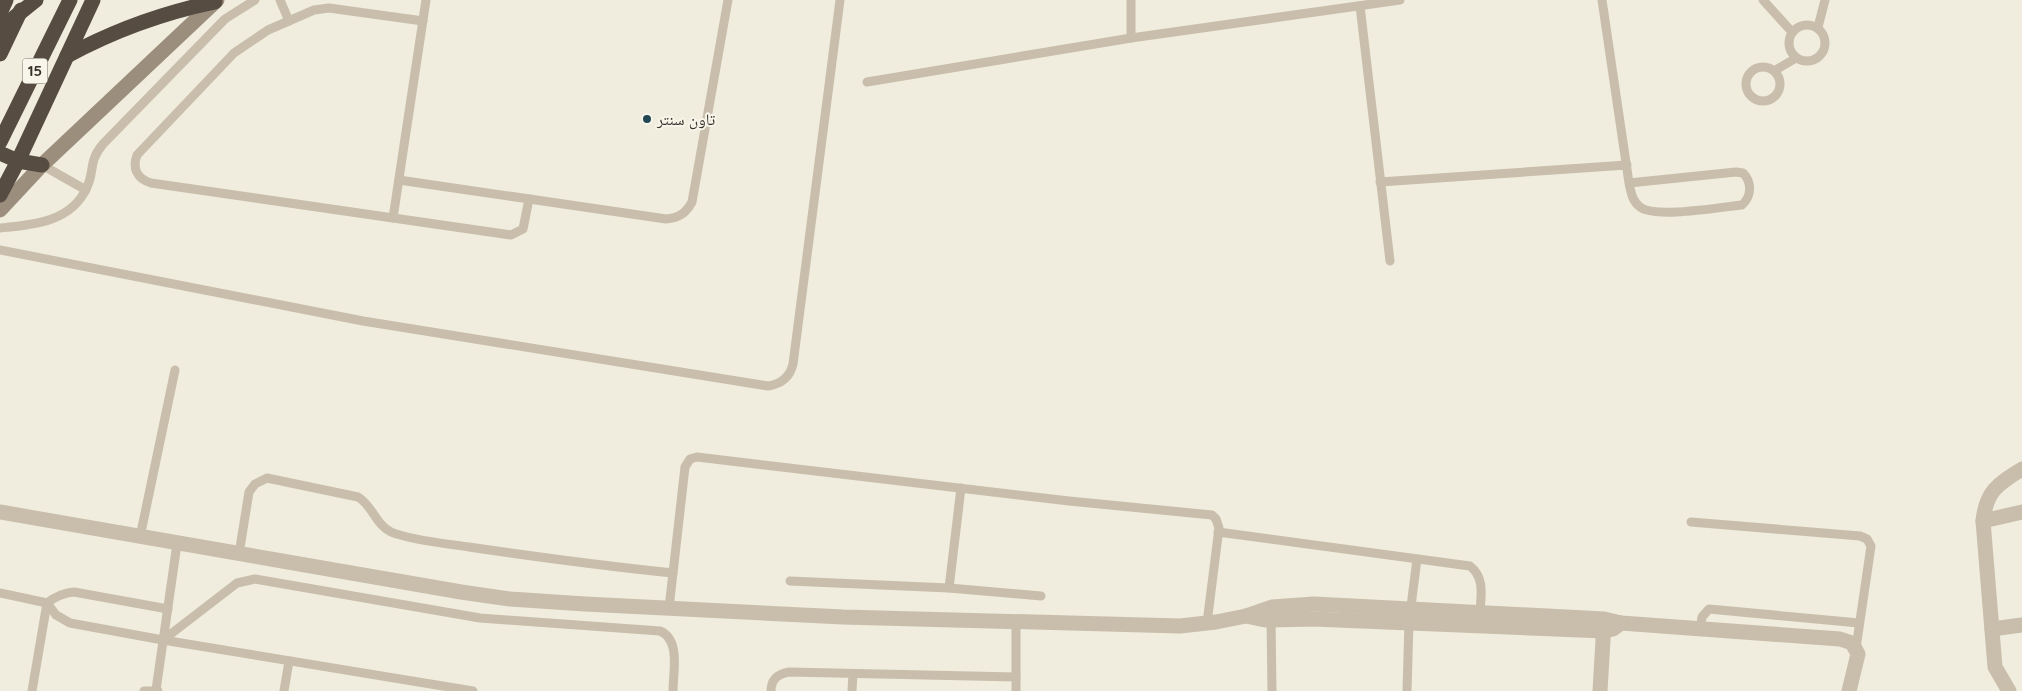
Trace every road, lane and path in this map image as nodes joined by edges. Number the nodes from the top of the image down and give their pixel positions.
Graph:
1 (6, 0) edge
2 (26, 0) edge
3 (36, 0) edge
4 (70, 0) edge
5 (93, 0) edge
6 (167, 0) edge
7 (182, 0) edge
8 (255, 0) edge
9 (280, 0) edge
10 (426, 0) edge
11 (728, 0) edge
12 (840, 0) edge
13 (1130, 0) edge
14 (1400, 0) edge
15 (1602, 0) edge
16 (1763, 0) edge
17 (1825, 0) edge
18 (216, 1) edge
19 (1360, 6) junction
20 (0, 13) edge
21 (289, 21) junction
22 (423, 22) junction
23 (1818, 27) junction
24 (0, 29) edge
25 (1792, 32) junction
26 (1131, 38) junction
27 (0, 54) edge
28 (67, 56) junction
29 (1796, 58) junction
30 (1774, 71) dead end
31 (867, 82) dead end
32 (0, 142) edge
33 (0, 153) edge
34 (18, 161) junction
35 (42, 165) junction
36 (1627, 165) junction
37 (399, 180) junction
38 (1380, 182) junction
39 (1630, 182) junction
40 (86, 190) junction
41 (0, 195) edge
42 (529, 199) junction
43 (0, 210) edge
44 (393, 218) junction
45 (0, 228) edge
46 (0, 250) edge
47 (1390, 261) dead end
48 (175, 370) dead end
49 (2022, 469) edge
50 (961, 488) junction
51 (0, 512) edge
52 (2022, 512) edge
53 (1983, 521) junction
54 (1691, 522) dead end
55 (1218, 532) junction
56 (140, 537) junction
57 (177, 544) junction
58 (239, 554) junction
59 (1417, 559) junction
60 (673, 573) junction
61 (790, 581) dead end
62 (949, 588) junction
63 (0, 593) edge
64 (1041, 596) dead end
65 (47, 602) junction
66 (669, 608) junction
67 (168, 609) junction
68 (1480, 612) junction
69 (1246, 616) junction
70 (1410, 616) junction
71 (1271, 619) junction
72 (1016, 622) junction
73 (1207, 623) junction
74 (1859, 623) junction
75 (1604, 625) junction
76 (2022, 625) edge
77 (1700, 629) junction
78 (1992, 629) junction
79 (163, 640) junction
80 (1856, 648) junction
81 (289, 661) junction
82 (853, 674) junction
83 (1016, 677) junction
84 (32, 691) edge
85 (144, 691) edge
86 (157, 691) edge
87 (284, 691) edge
88 (473, 691) edge
89 (673, 691) edge
90 (771, 691) edge
91 (852, 691) edge
92 (1016, 691) edge
93 (1272, 691) edge
94 (1406, 691) edge
95 (1600, 691) edge
96 (1849, 691) edge
97 (2009, 691) edge

1 - 20 highway
2 - 27 highway, 15, bridge
3 - 24 highway, bridge
4 - 32 highway, 15
5 - 28 highway
6 - 7 highway
8 - 40 lane
9 - 21 lane
10 - 22 lane
11 - 42 lane
12 - 46 lane
13 - 26 lane
14 - 19 lane
15 - 36 lane
16 - 25 lane
17 - 23 lane
18 - 28 highway
18 - 35 main road
19 - 26 lane
19 - 38 lane
21 - 22 lane
21 - 44 lane
22 - 37 lane
23 - 25 lane
23 - 29 lane
25 - 29 lane
26 - 31 lane
28 - 34 highway
29 - 30 lane
33 - 34 highway
34 - 35 highway
34 - 41 highway
35 - 40 lane
35 - 43 main road
36 - 38 lane
36 - 39 lane
37 - 42 lane
37 - 44 lane
38 - 47 lane
39 - 39 lane
40 - 45 lane
42 - 44 lane
48 - 56 lane
49 - 53 street
50 - 55 lane
50 - 60 lane
50 - 62 lane
51 - 56 street
52 - 53 street
53 - 78 street
54 - 74 lane
55 - 59 lane
55 - 73 lane
56 - 57 street
57 - 58 street
57 - 67 lane
58 - 60 lane
58 - 66 street
59 - 68 lane
59 - 70 lane
60 - 66 lane
61 - 62 lane
62 - 64 lane
63 - 65 lane
65 - 67 lane
65 - 79 lane
65 - 84 lane
66 - 72 street
67 - 79 lane
68 - 70 street
68 - 75 street
69 - 70 street
69 - 71 street
69 - 73 street
70 - 71 street
70 - 75 street
70 - 94 lane
71 - 93 lane
72 - 73 street
72 - 83 lane
74 - 77 lane
74 - 80 lane
75 - 77 street
75 - 95 street
76 - 78 street
77 - 80 street
78 - 97 street
79 - 81 lane
79 - 86 lane
79 - 89 lane
80 - 96 street
81 - 87 lane
81 - 88 lane
82 - 83 lane
82 - 90 lane
82 - 91 lane
83 - 92 lane
85 - 86 lane

